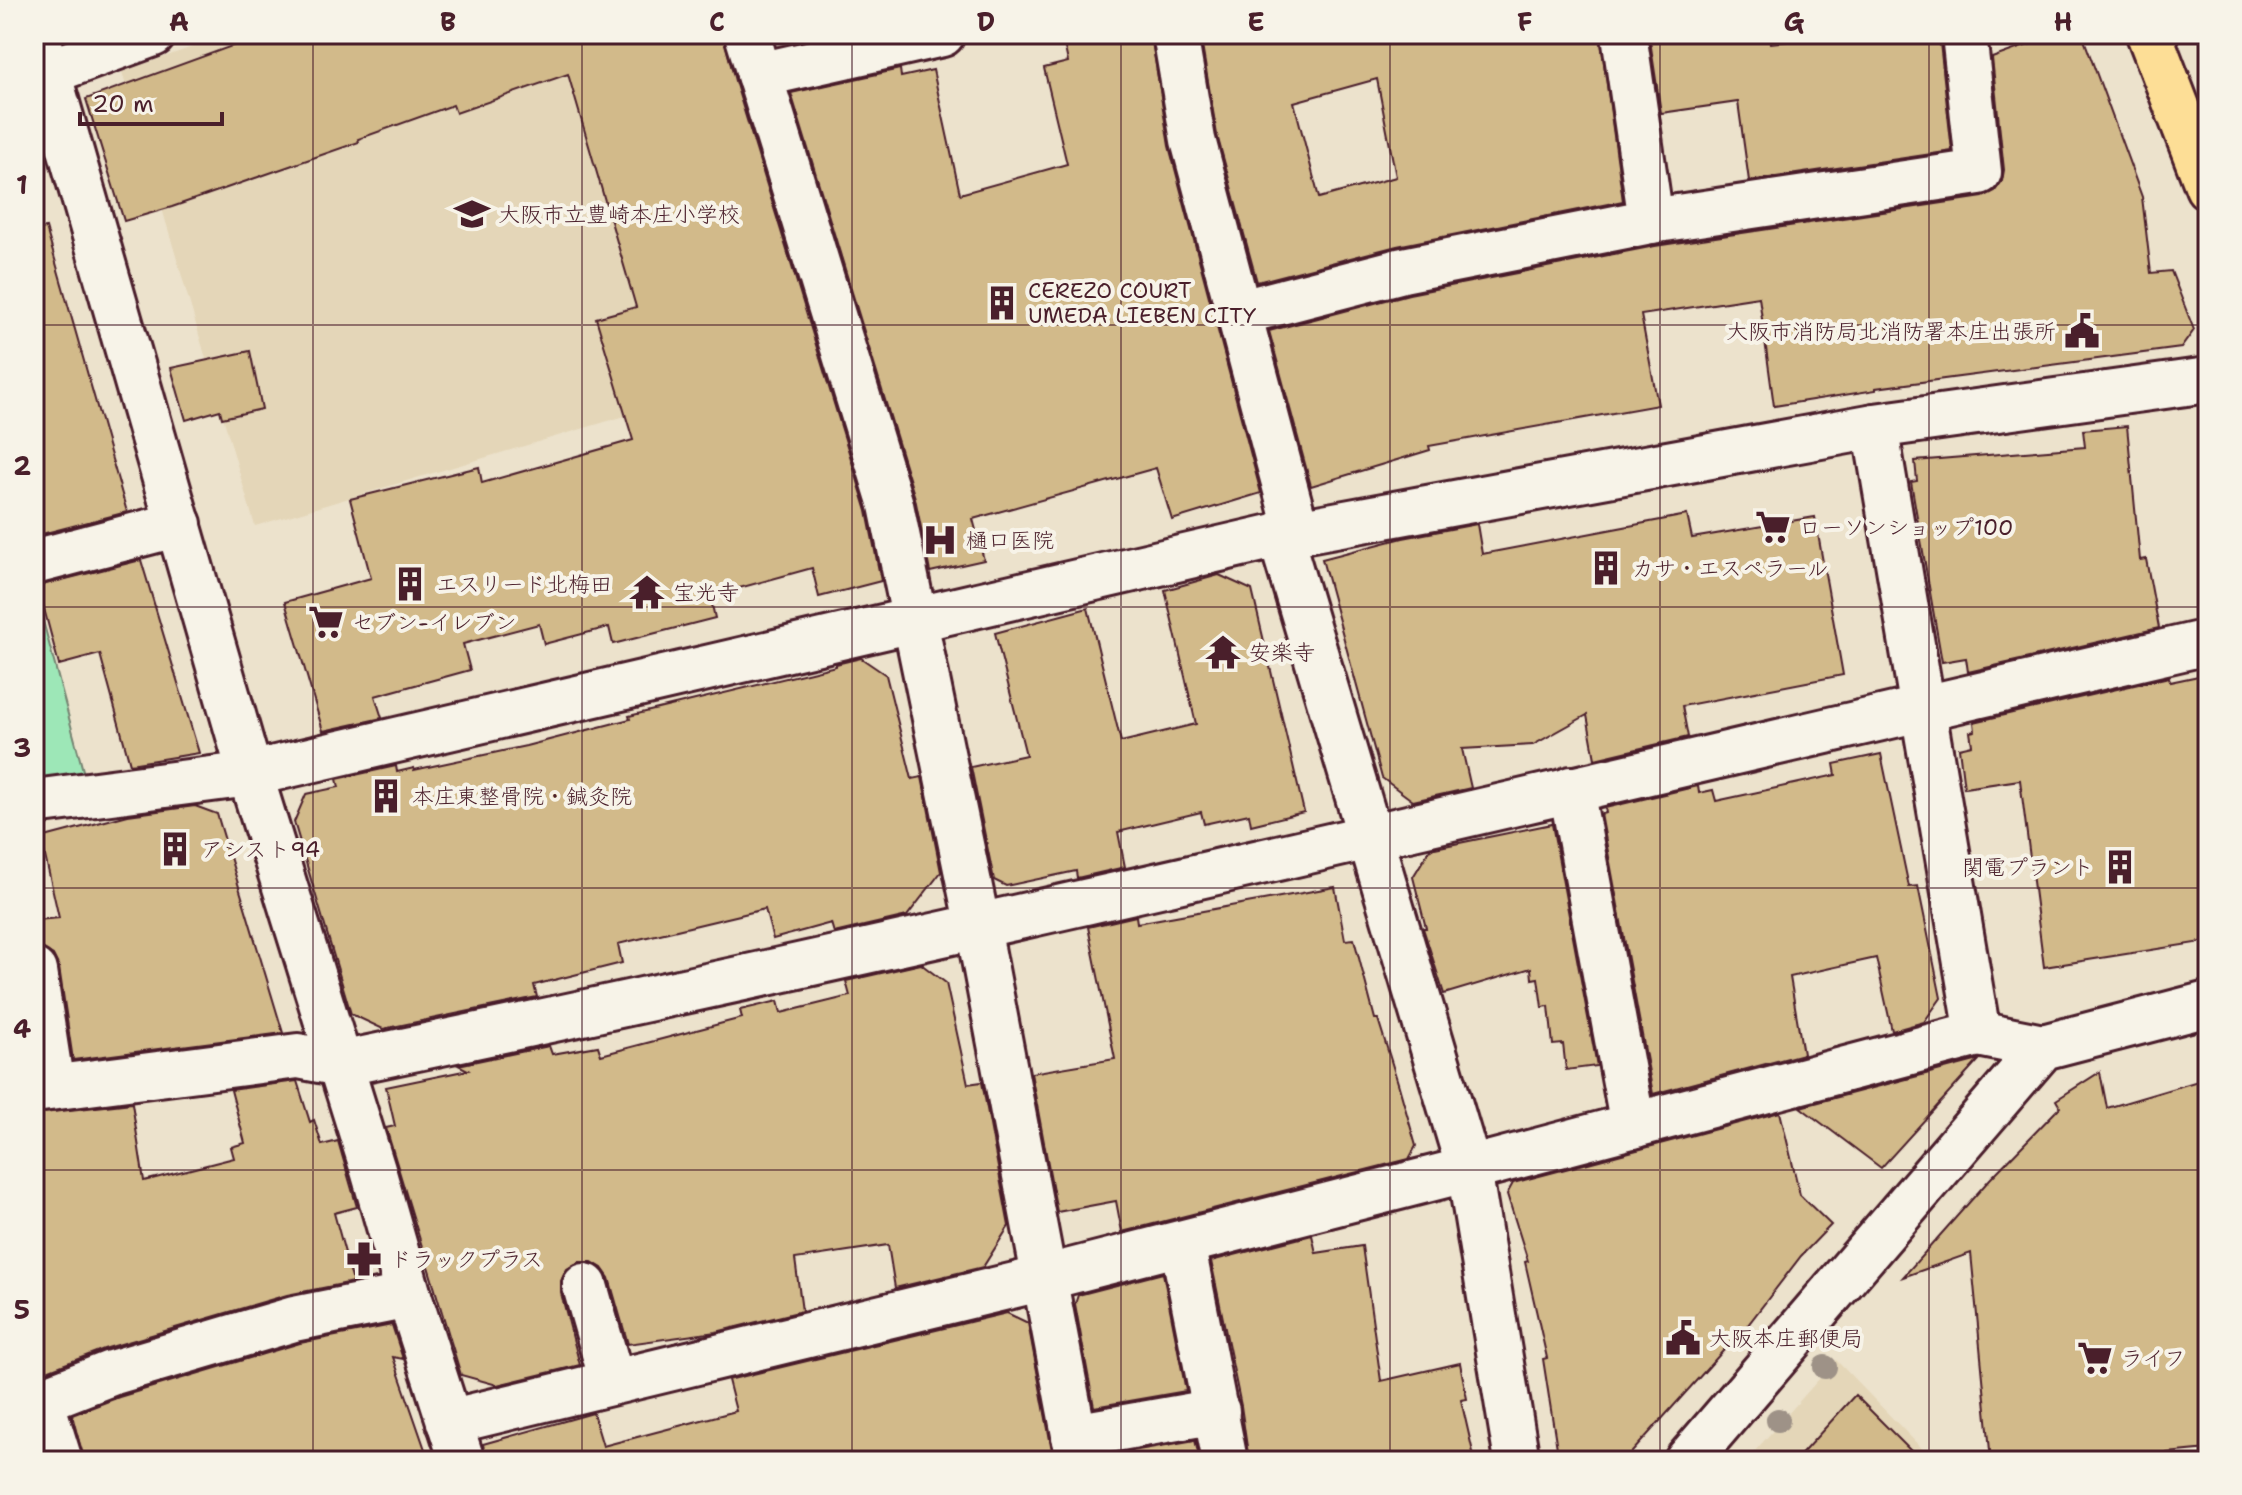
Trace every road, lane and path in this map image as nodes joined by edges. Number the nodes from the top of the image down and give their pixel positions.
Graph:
1 (153, 34) edge
2 (747, 34) edge
3 (942, 34) edge
4 (1175, 34) edge
5 (1624, 34) edge
6 (1964, 34) edge
7 (2149, 34) edge
8 (42, 72) edge
9 (759, 75) junction
10 (2208, 187) edge
11 (1651, 221) junction
12 (1238, 313) junction
13 (2208, 380) edge
14 (1875, 426) junction
15 (179, 524) junction
16 (1289, 533) junction
17 (34, 562) edge
18 (915, 621) junction
19 (2208, 642) edge
20 (1924, 708) junction
21 (250, 774) junction
22 (1571, 789) junction
23 (34, 802) edge
24 (1369, 836) junction
25 (978, 927) junction
26 (34, 971) edge
27 (2208, 1004) edge
28 (1978, 1034) junction
29 (2043, 1047) junction
30 (340, 1064) junction
31 (43, 1089) edge
32 (1633, 1126) junction
33 (1469, 1169) junction
34 (1182, 1243) junction
35 (1044, 1278) junction
36 (585, 1286) dead end
37 (409, 1296) junction
38 (612, 1381) junction
39 (38, 1401) edge
40 (1217, 1411) junction
41 (456, 1441) edge
42 (1076, 1448) edge
43 (60, 1461) edge
44 (1225, 1461) edge
45 (1517, 1461) edge
46 (1687, 1461) edge

1 - 8 street
2 - 9 street
3 - 9 street
4 - 12 street
5 - 11 street
6 - 11 street
7 - 10 main road
8 - 15 street
9 - 18 street
11 - 12 street
12 - 16 street
13 - 14 street
14 - 16 street
14 - 20 street
15 - 17 street
15 - 21 street
16 - 18 street
16 - 24 street
18 - 21 street
18 - 25 street
19 - 20 street
20 - 22 street
20 - 28 street
21 - 23 street
21 - 30 street
22 - 24 street
22 - 32 street
24 - 25 street
24 - 33 street
25 - 30 street
25 - 35 street
26 - 31 street
27 - 29 street
28 - 29 street
28 - 32 street
29 - 46 street
30 - 31 street
30 - 37 street
32 - 33 street
33 - 34 street
33 - 45 street
34 - 35 street
34 - 40 street
35 - 38 street
35 - 42 street
36 - 38 street
37 - 39 street
37 - 41 street
38 - 41 street
39 - 43 street
40 - 42 street
40 - 44 street

